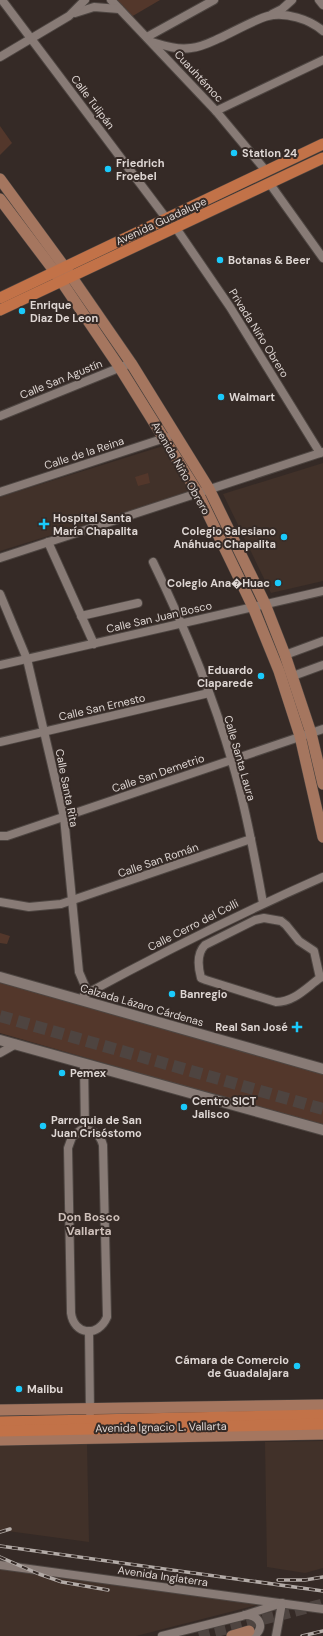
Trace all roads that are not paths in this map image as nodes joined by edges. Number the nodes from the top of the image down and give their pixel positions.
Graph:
1 (2, 0) edge
2 (85, 0) edge
3 (111, 0) edge
4 (214, 0) edge
5 (292, 0) edge
6 (319, 0) edge
7 (323, 5) edge
8 (119, 9) junction
9 (69, 16) junction
10 (267, 16) junction
11 (323, 31) edge
12 (32, 38) junction
13 (149, 39) junction
14 (0, 57) edge
15 (323, 60) edge
16 (216, 111) junction
17 (323, 144) edge
18 (323, 158) edge
19 (266, 171) junction
20 (0, 179) edge
21 (270, 184) junction
22 (4, 191) edge
23 (0, 199) edge
24 (166, 218) junction
25 (176, 228) junction
26 (323, 258) edge
27 (63, 274) junction
28 (0, 298) edge
29 (0, 310) edge
30 (131, 363) junction
31 (120, 368) junction
32 (0, 416) edge
33 (176, 434) junction
34 (164, 438) junction
35 (321, 453) edge
36 (209, 489) junction
37 (0, 492) edge
38 (198, 493) junction
39 (48, 542) junction
40 (0, 558) edge
41 (153, 562) dead end
42 (323, 591) edge
43 (0, 594) edge
44 (138, 603) dead end
45 (265, 604) junction
46 (254, 607) junction
47 (81, 616) junction
48 (182, 623) junction
49 (323, 641) edge
50 (94, 644) junction
51 (286, 655) junction
52 (28, 659) junction
53 (0, 666) edge
54 (323, 666) edge
55 (293, 676) junction
56 (209, 693) junction
57 (323, 729) edge
58 (44, 732) junction
59 (306, 734) junction
60 (0, 742) edge
61 (231, 760) junction
62 (323, 784) edge
63 (64, 817) junction
64 (0, 836) edge
65 (323, 836) edge
66 (251, 839) junction
67 (323, 877) edge
68 (72, 901) junction
69 (0, 902) edge
70 (263, 903) junction
71 (321, 973) edge
72 (0, 977) edge
73 (88, 993) junction
74 (76, 999) junction
75 (0, 1040) edge
76 (16, 1044) junction
77 (0, 1053) edge
78 (84, 1063) junction
79 (323, 1069) edge
80 (322, 1129) edge
81 (85, 1130) junction
82 (89, 1331) junction
83 (323, 1405) edge
84 (0, 1410) edge
85 (90, 1415) junction
86 (323, 1415) edge
87 (0, 1422) edge
88 (323, 1424) edge
89 (62, 1430) junction
90 (0, 1431) edge
91 (323, 1434) edge
92 (34, 1439) junction
93 (0, 1440) edge
94 (0, 1565) edge
95 (282, 1603) junction
96 (323, 1609) edge
97 (242, 1616) junction
98 (252, 1634) edge
99 (162, 1636) edge
100 (232, 1636) edge
101 (276, 1636) edge

1 - 12 street, Calle Tulipán
2 - 9 street
3 - 8 street, Cuauhtémoc
4 - 13 street
5 - 10 street
6 - 7 street
8 - 9 street
8 - 13 street, Cuauhtémoc
9 - 12 street
10 - 11 street
10 - 13 street
12 - 14 street
12 - 24 street, Calle Tulipán
13 - 16 street, Cuauhtémoc
15 - 16 street
16 - 19 street, Cuauhtémoc
17 - 19 main road, Avenida Guadalupe
18 - 21 main road, Avenida Guadalupe
19 - 24 main road, Avenida Guadalupe
20 - 22 main road, Avenida Niño Obrero
21 - 25 main road, Avenida Guadalupe
21 - 26 street
22 - 27 main road, Avenida Niño Obrero
23 - 27 main road, Avenida Niño Obrero
24 - 27 main road, Avenida Guadalupe
25 - 27 main road, Avenida Guadalupe
25 - 35 street, Privada Niño Obrero
27 - 28 main road, Avenida Guadalupe
27 - 29 main road, Avenida Guadalupe
27 - 30 main road, Avenida Niño Obrero
27 - 31 main road, Avenida Niño Obrero
30 - 31 street, Calle San Agustín
30 - 33 main road, Avenida Niño Obrero
31 - 32 street, Calle San Agustín
31 - 34 main road, Avenida Niño Obrero
33 - 34 street, Calle de la Reina
33 - 36 main road, Avenida Niño Obrero
34 - 37 street, Calle de la Reina
34 - 38 main road, Avenida Niño Obrero
35 - 36 street
36 - 38 street
36 - 45 main road, Avenida Niño Obrero
38 - 39 street
38 - 46 main road, Avenida Niño Obrero
39 - 40 street
39 - 47 street
41 - 48 street, Calle Santa Laura
42 - 45 street, Calle San Juan Bosco
43 - 52 street, Calle Santa Rita
44 - 47 street
45 - 46 street, Calle San Juan Bosco
45 - 51 main road, Avenida Niño Obrero
46 - 48 street, Calle San Juan Bosco
46 - 59 main road, Avenida Niño Obrero
47 - 50 street
48 - 50 street, Calle San Juan Bosco
48 - 56 street, Calle Santa Laura
49 - 51 street
50 - 52 street, Calle San Juan Bosco
51 - 55 main road, Avenida Niño Obrero
52 - 53 street, Calle San Juan Bosco
52 - 58 street, Calle Santa Rita
54 - 55 street
55 - 59 main road, Avenida Niño Obrero
56 - 58 street, Calle San Ernesto
56 - 61 street, Calle Santa Laura
57 - 59 street, Calle San Demetrio
58 - 60 street, Calle San Ernesto
58 - 63 street, Calle Santa Rita
59 - 61 street, Calle San Demetrio
59 - 62 main road, Avenida Niño Obrero
59 - 65 main road, Avenida Niño Obrero
61 - 63 street, Calle San Demetrio
61 - 66 street, Calle Santa Laura
63 - 64 street, Calle San Demetrio
63 - 68 street, Calle Santa Rita
66 - 68 street, Calle San Román
66 - 70 street, Calle Santa Laura
67 - 70 street, Calle Cerro del Colli
68 - 69 street, Calle San Román
68 - 73 street, Calle Santa Rita
70 - 73 street, Calle Cerro del Colli
71 - 71 street
72 - 74 street, Calzada Lázaro Cárdenas
73 - 74 street, Calle Cerro del Colli
74 - 79 street, Calzada Lázaro Cárdenas
75 - 76 street
76 - 77 street
76 - 78 street
78 - 80 street
78 - 81 street
81 - 82 street
81 - 82 street
82 - 85 street
83 - 85 main road, Avenida Ignacio L. Vallarta
84 - 85 main road, Avenida Ignacio L. Vallarta
85 - 86 main road, Avenida Ignacio L. Vallarta
85 - 87 main road, Avenida Ignacio L. Vallarta
88 - 89 main road, Avenida Ignacio L. Vallarta
89 - 90 main road, Avenida Ignacio L. Vallarta
89 - 92 main road
91 - 92 main road, Avenida Ignacio L. Vallarta
92 - 93 main road, Avenida Ignacio L. Vallarta
94 - 95 street, Avenida Inglaterra
95 - 96 street, Avenida Inglaterra
95 - 97 street
95 - 101 street
97 - 98 street
97 - 99 street
98 - 100 main road

